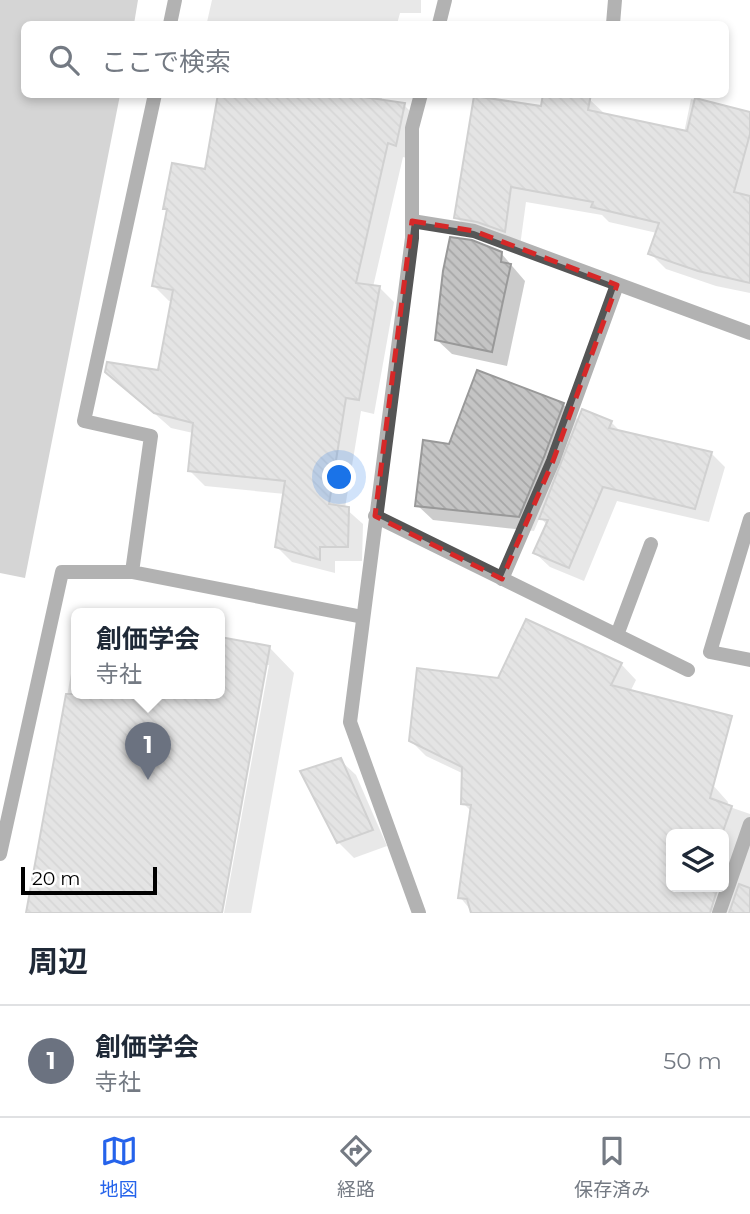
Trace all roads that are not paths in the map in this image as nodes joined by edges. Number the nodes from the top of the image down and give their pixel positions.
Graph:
1 (175, 0) edge
2 (445, 0) edge
3 (615, 0) edge
4 (171, 21) edge
5 (440, 21) edge
6 (613, 21) edge
7 (154, 98) edge
8 (420, 98) edge
9 (412, 221) junction
10 (617, 285) junction
11 (750, 333) edge
12 (376, 516) junction
13 (750, 519) edge
14 (651, 544) dead end
15 (132, 572) junction
16 (502, 579) junction
17 (363, 617) junction
18 (617, 635) junction
19 (750, 660) edge
20 (688, 670) dead end
21 (750, 824) edge
22 (745, 852) edge
23 (0, 854) edge
24 (419, 913) edge
25 (719, 913) edge

1 - 4 street
2 - 5 street
3 - 6 street
7 - 15 street
8 - 9 street
9 - 10 street
9 - 12 street
10 - 11 street
10 - 16 street
12 - 16 street
12 - 17 street
13 - 19 street
14 - 18 street
15 - 17 street
15 - 23 street
16 - 18 street
17 - 24 street
18 - 20 street
21 - 22 street
22 - 25 street

